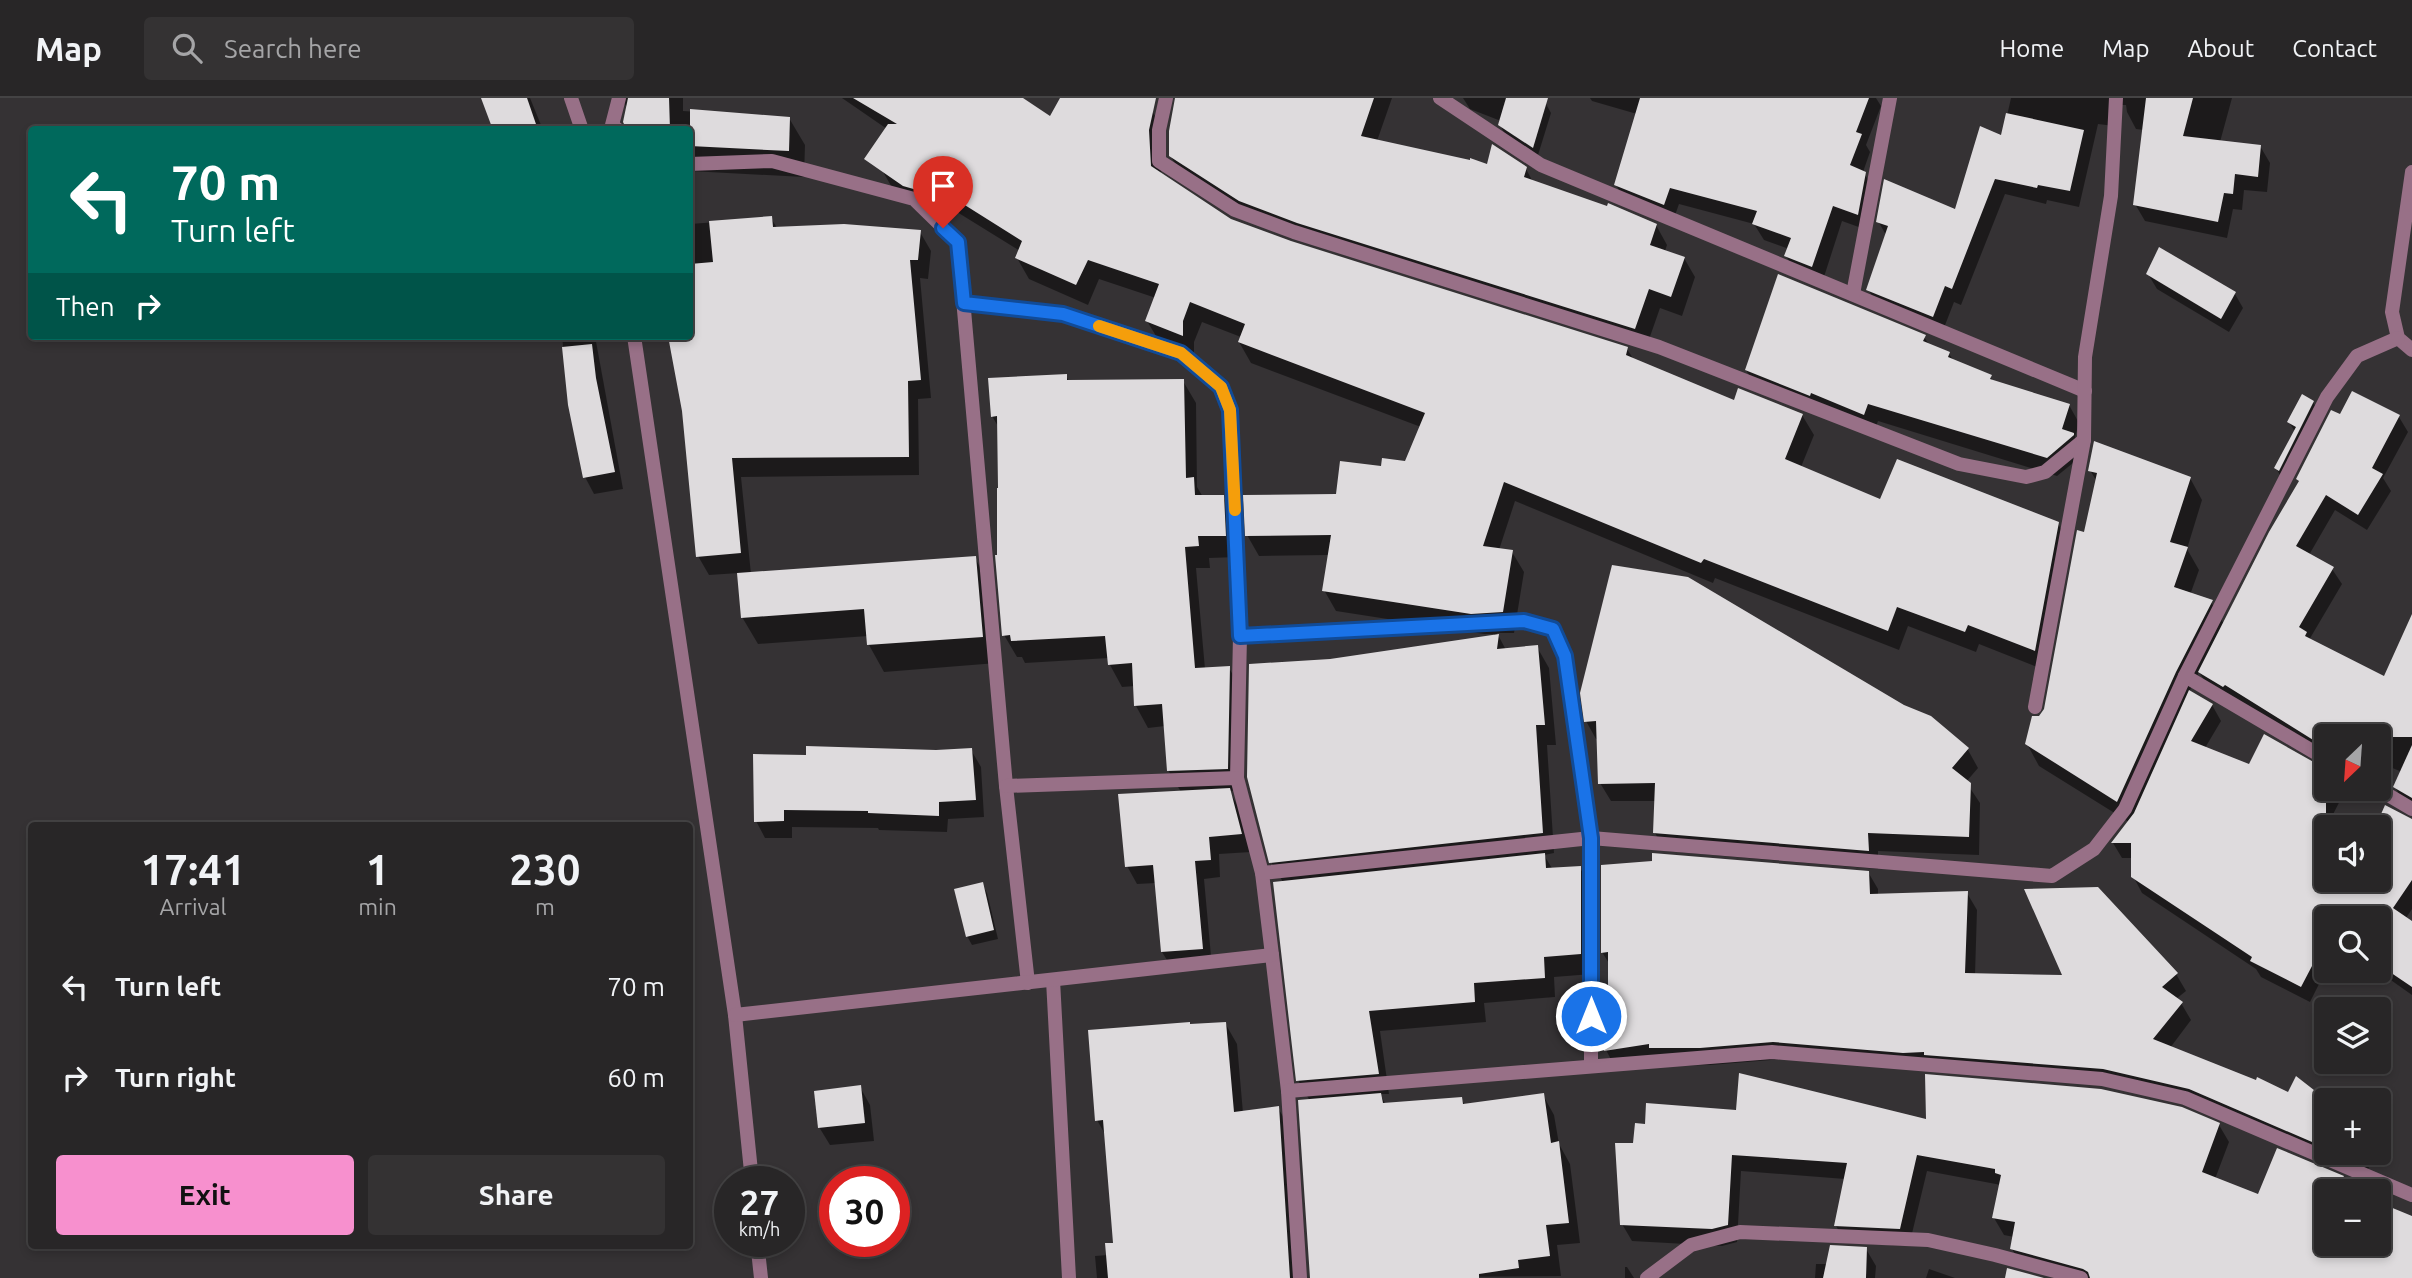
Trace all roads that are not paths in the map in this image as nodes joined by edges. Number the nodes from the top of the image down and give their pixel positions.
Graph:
1 (571, 98) edge
2 (619, 98) edge
3 (1166, 98) edge
4 (1440, 98) edge
5 (1890, 98) edge
6 (2116, 98) edge
7 (581, 126) edge
8 (613, 126) edge
9 (693, 164) edge
10 (2412, 172) edge
11 (1853, 294) junction
12 (964, 303) junction
13 (2398, 338) junction
14 (635, 340) edge
15 (2412, 350) edge
16 (2085, 391) junction
17 (2084, 440) junction
18 (1240, 636) junction
19 (2185, 676) junction
20 (2035, 707) dead end
21 (2314, 752) edge
22 (1237, 778) junction
23 (1006, 786) junction
24 (2391, 797) edge
25 (2412, 809) edge
26 (1591, 838) junction
27 (1262, 873) junction
28 (1272, 956) junction
29 (1052, 980) junction
30 (1028, 983) junction
31 (735, 1015) junction
32 (1591, 1066) junction
33 (1288, 1091) junction
34 (750, 1166) edge
35 (2412, 1195) edge
36 (759, 1257) edge
37 (761, 1278) edge
38 (1069, 1278) edge
39 (1300, 1278) edge
40 (1647, 1278) edge
41 (2081, 1278) edge

1 - 7 street
2 - 8 street
3 - 17 street
4 - 11 street
5 - 11 street
6 - 16 street
9 - 12 street
10 - 13 street
11 - 16 street
12 - 18 street
12 - 23 street
13 - 15 street
13 - 19 street
14 - 31 street
16 - 17 street
17 - 20 street
18 - 22 street
18 - 26 street
19 - 21 street
19 - 26 street
22 - 23 street
22 - 27 street
23 - 30 street
24 - 25 street
26 - 27 street
26 - 32 street
27 - 28 street
28 - 29 street
28 - 33 street
29 - 30 street
29 - 38 street
30 - 31 street
31 - 34 street
32 - 33 street
32 - 35 street
33 - 39 street
36 - 37 street
40 - 41 street

